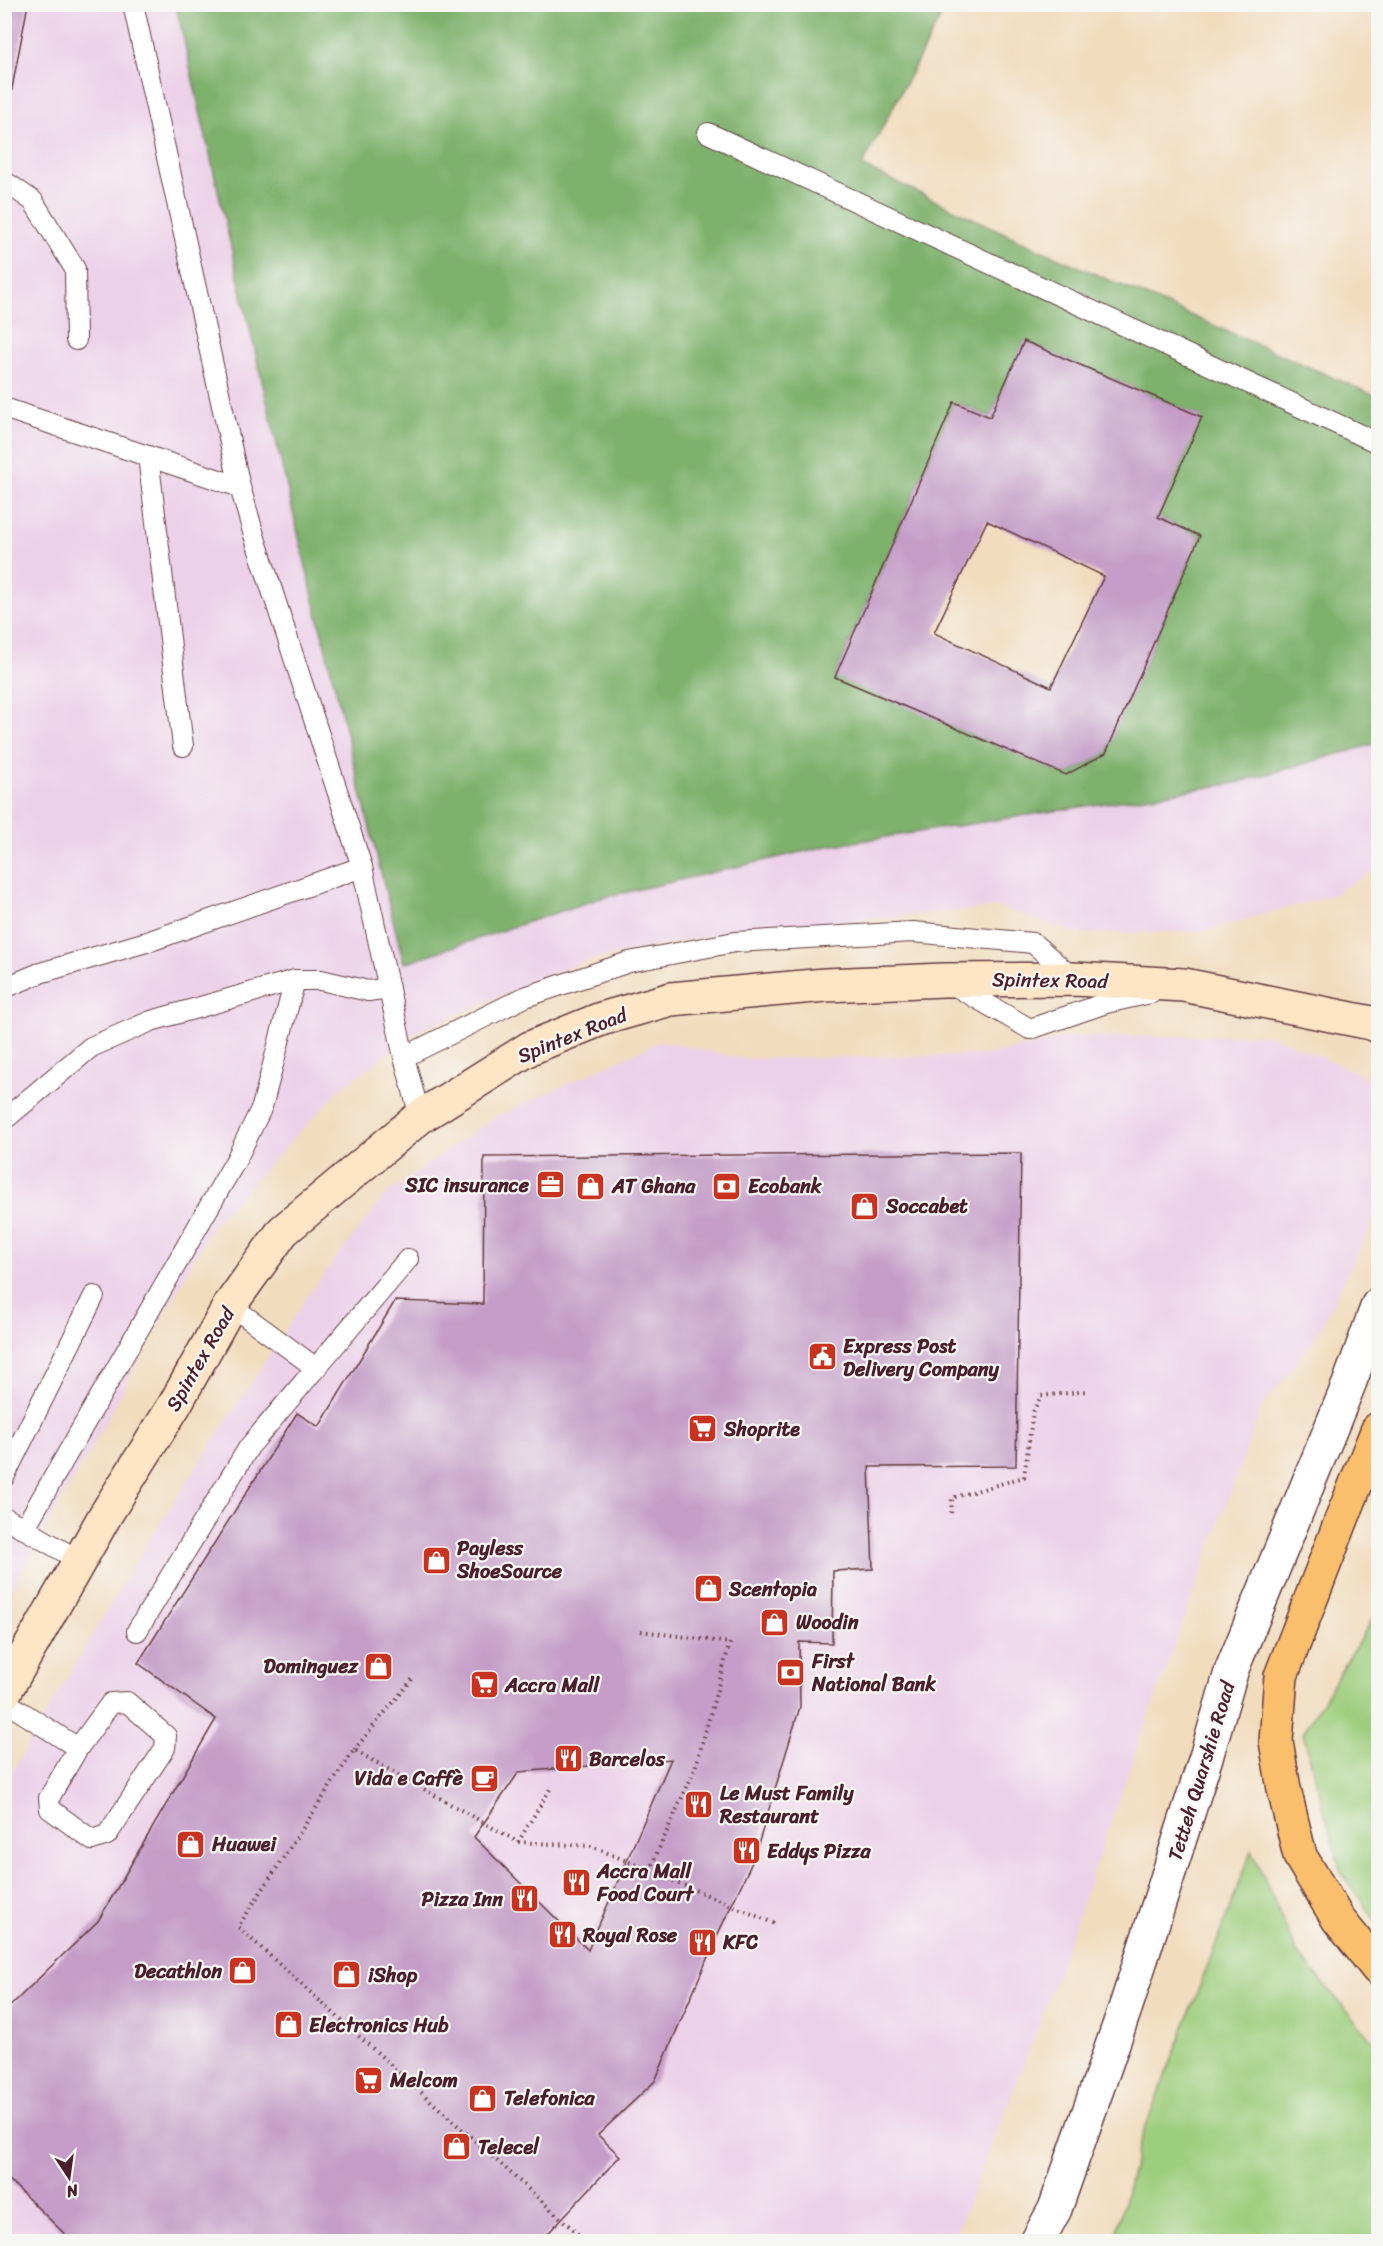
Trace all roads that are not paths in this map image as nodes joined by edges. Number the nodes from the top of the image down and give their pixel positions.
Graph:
1 (133, 4) edge
2 (708, 133) dead end
3 (4, 181) edge
4 (76, 340) dead end
5 (4, 408) edge
6 (1378, 443) edge
7 (148, 456) junction
8 (240, 487) junction
9 (183, 746) dead end
10 (362, 867) junction
11 (1074, 979) junction
12 (295, 980) junction
13 (944, 980) junction
14 (1184, 986) junction
15 (4, 988) edge
16 (389, 988) junction
17 (1378, 1026) edge
18 (404, 1057) junction
19 (420, 1117) junction
20 (4, 1120) edge
21 (408, 1259) dead end
22 (94, 1296) dead end
23 (230, 1305) junction
24 (1378, 1305) edge
25 (316, 1368) junction
26 (1378, 1429) edge
27 (4, 1477) edge
28 (4, 1517) edge
29 (24, 1529) junction
30 (80, 1561) junction
31 (137, 1631) dead end
32 (4, 1693) edge
33 (4, 1701) edge
34 (78, 1748) junction
35 (1378, 1969) edge
36 (1037, 2241) edge

1 - 8 lane
2 - 6 lane
3 - 4 lane
5 - 7 lane
7 - 8 lane
7 - 9 lane
8 - 10 lane
10 - 15 lane
10 - 16 lane
11 - 13 main road, Spintex Road
11 - 14 main road, Spintex Road
11 - 18 lane
12 - 16 lane
12 - 20 lane
12 - 29 lane
13 - 14 lane
13 - 19 main road, Spintex Road
14 - 17 main road, Spintex Road
16 - 18 lane
18 - 19 lane
19 - 23 main road, Spintex Road
21 - 25 lane
22 - 27 lane
23 - 25 lane
23 - 30 main road, Spintex Road
24 - 36 street, Tetteh Quarshie Road
25 - 31 lane
26 - 35 highway
28 - 29 lane
29 - 30 lane
30 - 32 main road, Spintex Road
33 - 34 lane
34 - 34 lane

